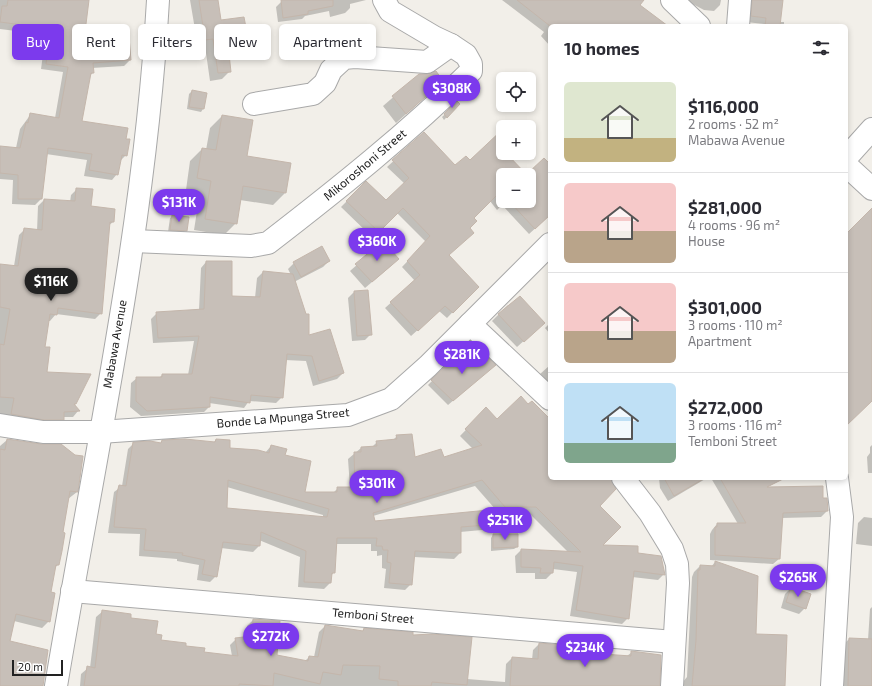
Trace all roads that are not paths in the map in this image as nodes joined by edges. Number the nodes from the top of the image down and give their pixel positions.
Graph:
1 (158, 0) edge
2 (384, 0) edge
3 (672, 0) edge
4 (740, 0) edge
5 (696, 24) edge
6 (738, 24) edge
7 (451, 45) junction
8 (254, 104) dead end
9 (872, 129) edge
10 (849, 171) edge
11 (872, 189) edge
12 (133, 240) junction
13 (548, 246) edge
14 (470, 324) junction
15 (548, 397) edge
16 (0, 425) edge
17 (100, 432) junction
18 (625, 480) edge
19 (837, 480) edge
20 (72, 590) junction
21 (674, 642) junction
22 (56, 686) edge
23 (672, 686) edge
24 (832, 686) edge

1 - 12 street, Mabawa Avenue
2 - 7 street, Mikoroshoni Street
3 - 5 street
4 - 6 street
7 - 8 street
7 - 12 street, Mikoroshoni Street
9 - 10 street
10 - 11 street
12 - 17 street, Mabawa Avenue
13 - 14 street, Bonde La Mpunga Street
14 - 15 street
14 - 17 street, Bonde La Mpunga Street
16 - 17 street, Bonde La Mpunga Street
17 - 20 street, Mabawa Avenue
18 - 21 street
19 - 24 street
20 - 21 street, Temboni Street
20 - 22 street, Mabawa Avenue
21 - 23 street

